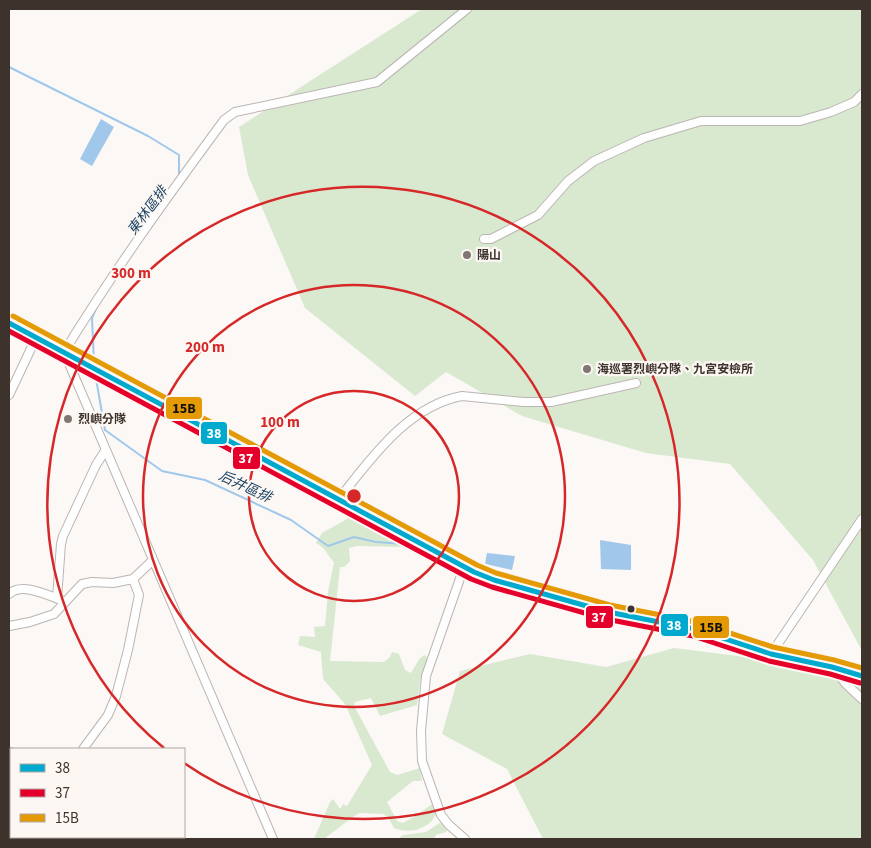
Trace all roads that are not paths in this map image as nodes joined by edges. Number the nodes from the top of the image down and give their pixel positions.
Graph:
1 (467, 9) edge
2 (862, 94) edge
3 (484, 239) dead end
4 (9, 323) edge
5 (36, 338) junction
6 (64, 352) junction
7 (636, 383) dead end
8 (9, 395) edge
9 (105, 451) junction
10 (338, 500) junction
11 (862, 518) edge
12 (152, 561) junction
13 (464, 567) junction
14 (133, 579) junction
15 (9, 594) edge
16 (57, 598) junction
17 (66, 602) junction
18 (9, 626) edge
19 (771, 654) junction
20 (832, 667) junction
21 (862, 676) edge
22 (862, 698) edge
23 (84, 748) edge
24 (272, 839) edge
25 (465, 839) edge

1 - 6 street
2 - 3 street
4 - 5 main road
5 - 6 main road
5 - 8 street
6 - 9 street
6 - 10 main road
7 - 10 street
9 - 12 street
9 - 16 street
10 - 13 main road
11 - 19 street
12 - 14 street
12 - 24 street
13 - 19 main road
13 - 25 street
14 - 17 street
14 - 23 street
15 - 16 street
16 - 17 street
17 - 18 street
19 - 20 main road
20 - 21 main road
20 - 22 street

